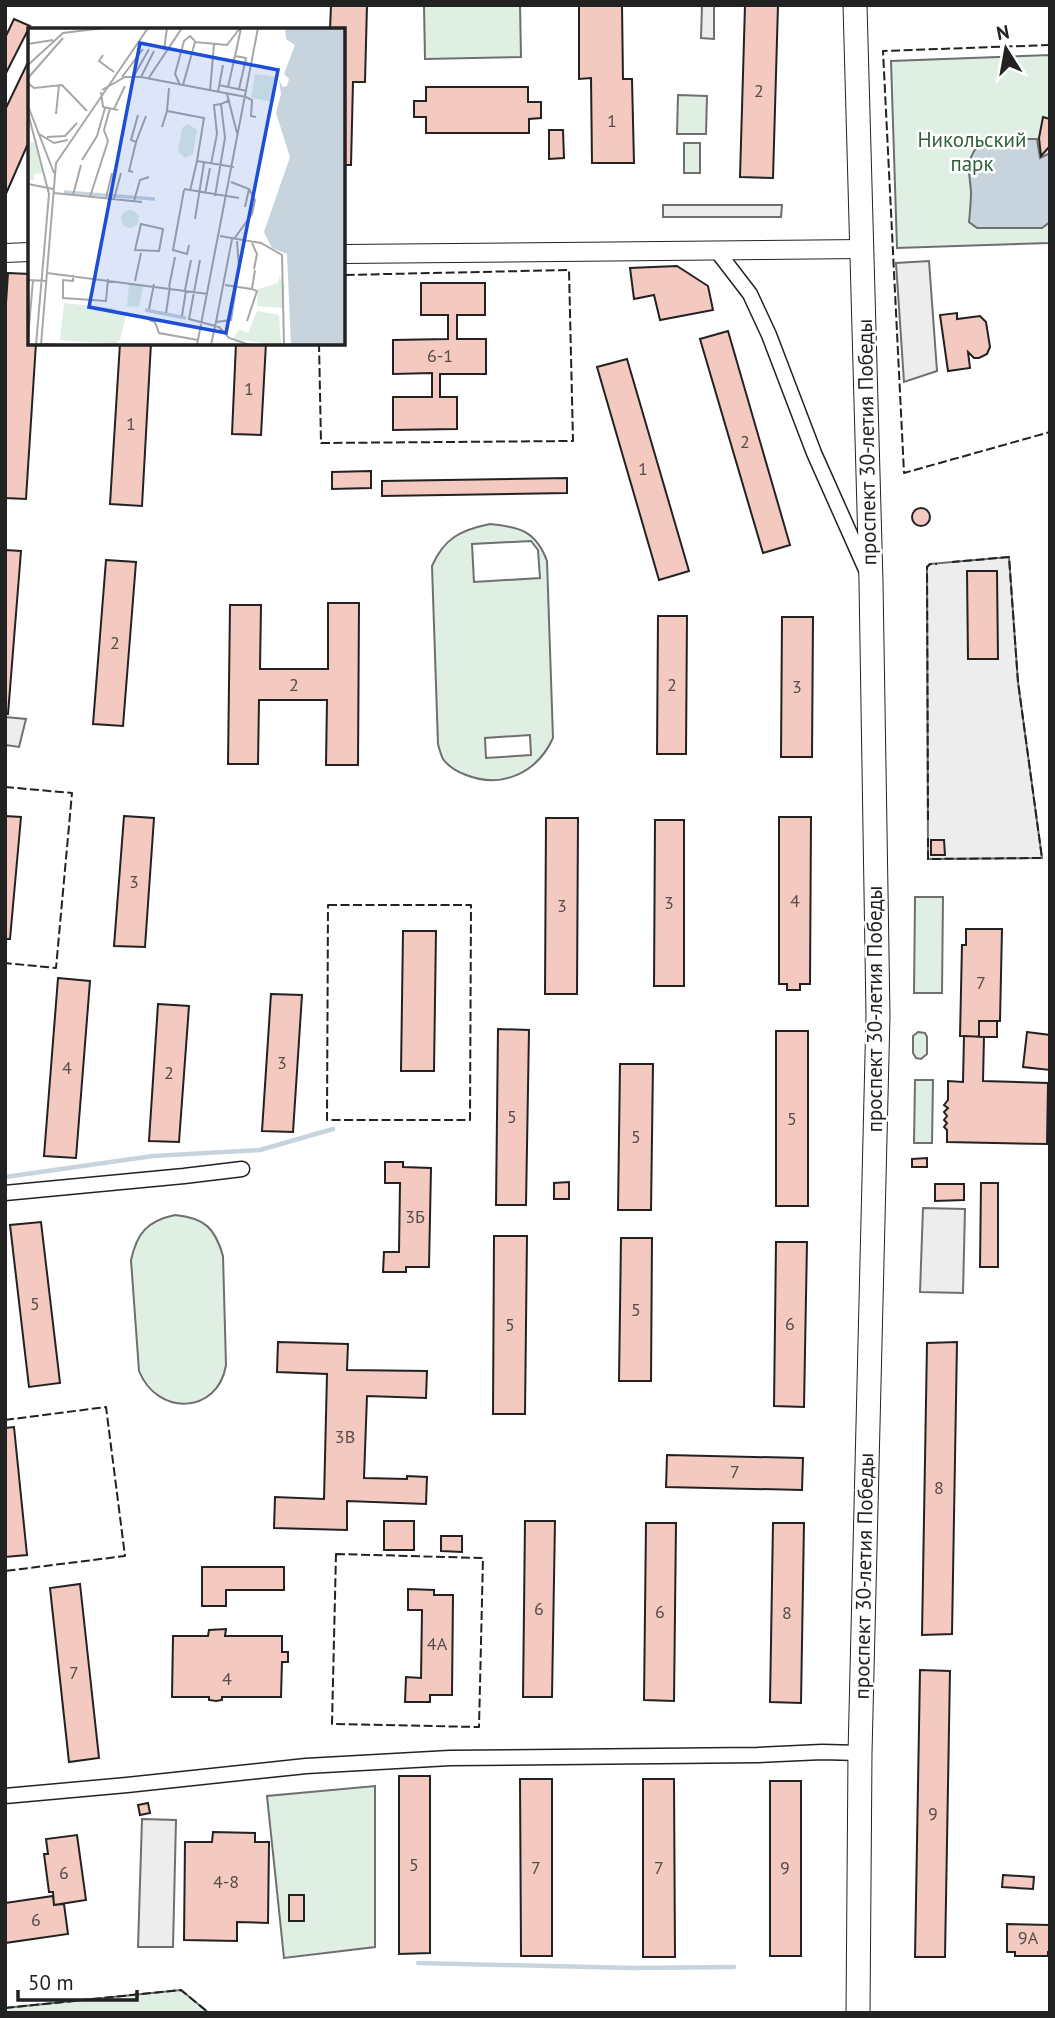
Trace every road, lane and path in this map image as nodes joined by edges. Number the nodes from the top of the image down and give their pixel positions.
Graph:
1 (855, 5) edge
2 (863, 249) junction
3 (28, 251) edge
4 (717, 251) junction
5 (5, 253) edge
6 (345, 254) edge
7 (871, 582) junction
8 (242, 1169) dead end
9 (5, 1193) edge
10 (860, 1753) junction
11 (5, 1796) edge
12 (859, 2013) edge

1 - 2 main road, проспект 30-летия Победы
2 - 4 street
2 - 7 main road, проспект 30-летия Победы
3 - 5 street
4 - 6 street
4 - 7 street
7 - 10 main road, проспект 30-летия Победы
8 - 9 street
10 - 11 street
10 - 12 main road, проспект 30-летия Победы

